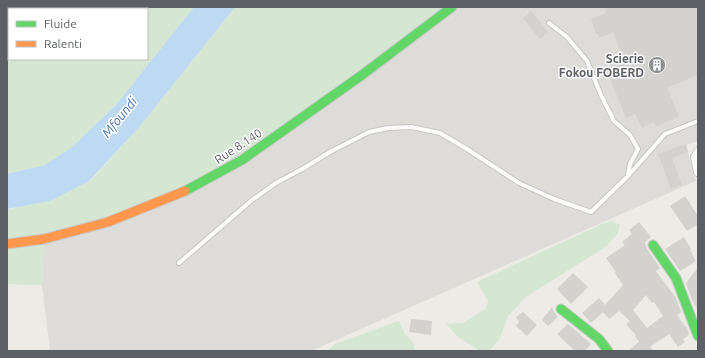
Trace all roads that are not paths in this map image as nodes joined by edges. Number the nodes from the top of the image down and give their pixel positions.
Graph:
1 (452, 7) edge
2 (549, 23) dead end
3 (698, 121) edge
4 (698, 152) edge
5 (698, 172) edge
6 (627, 177) junction
7 (7, 244) edge
8 (654, 245) dead end
9 (179, 263) dead end
10 (561, 309) dead end
11 (698, 336) edge
12 (608, 351) edge

1 - 7 main road, Rue 8.140
2 - 6 lane
3 - 6 lane
4 - 5 street
6 - 9 lane
8 - 11 main road
10 - 12 main road

